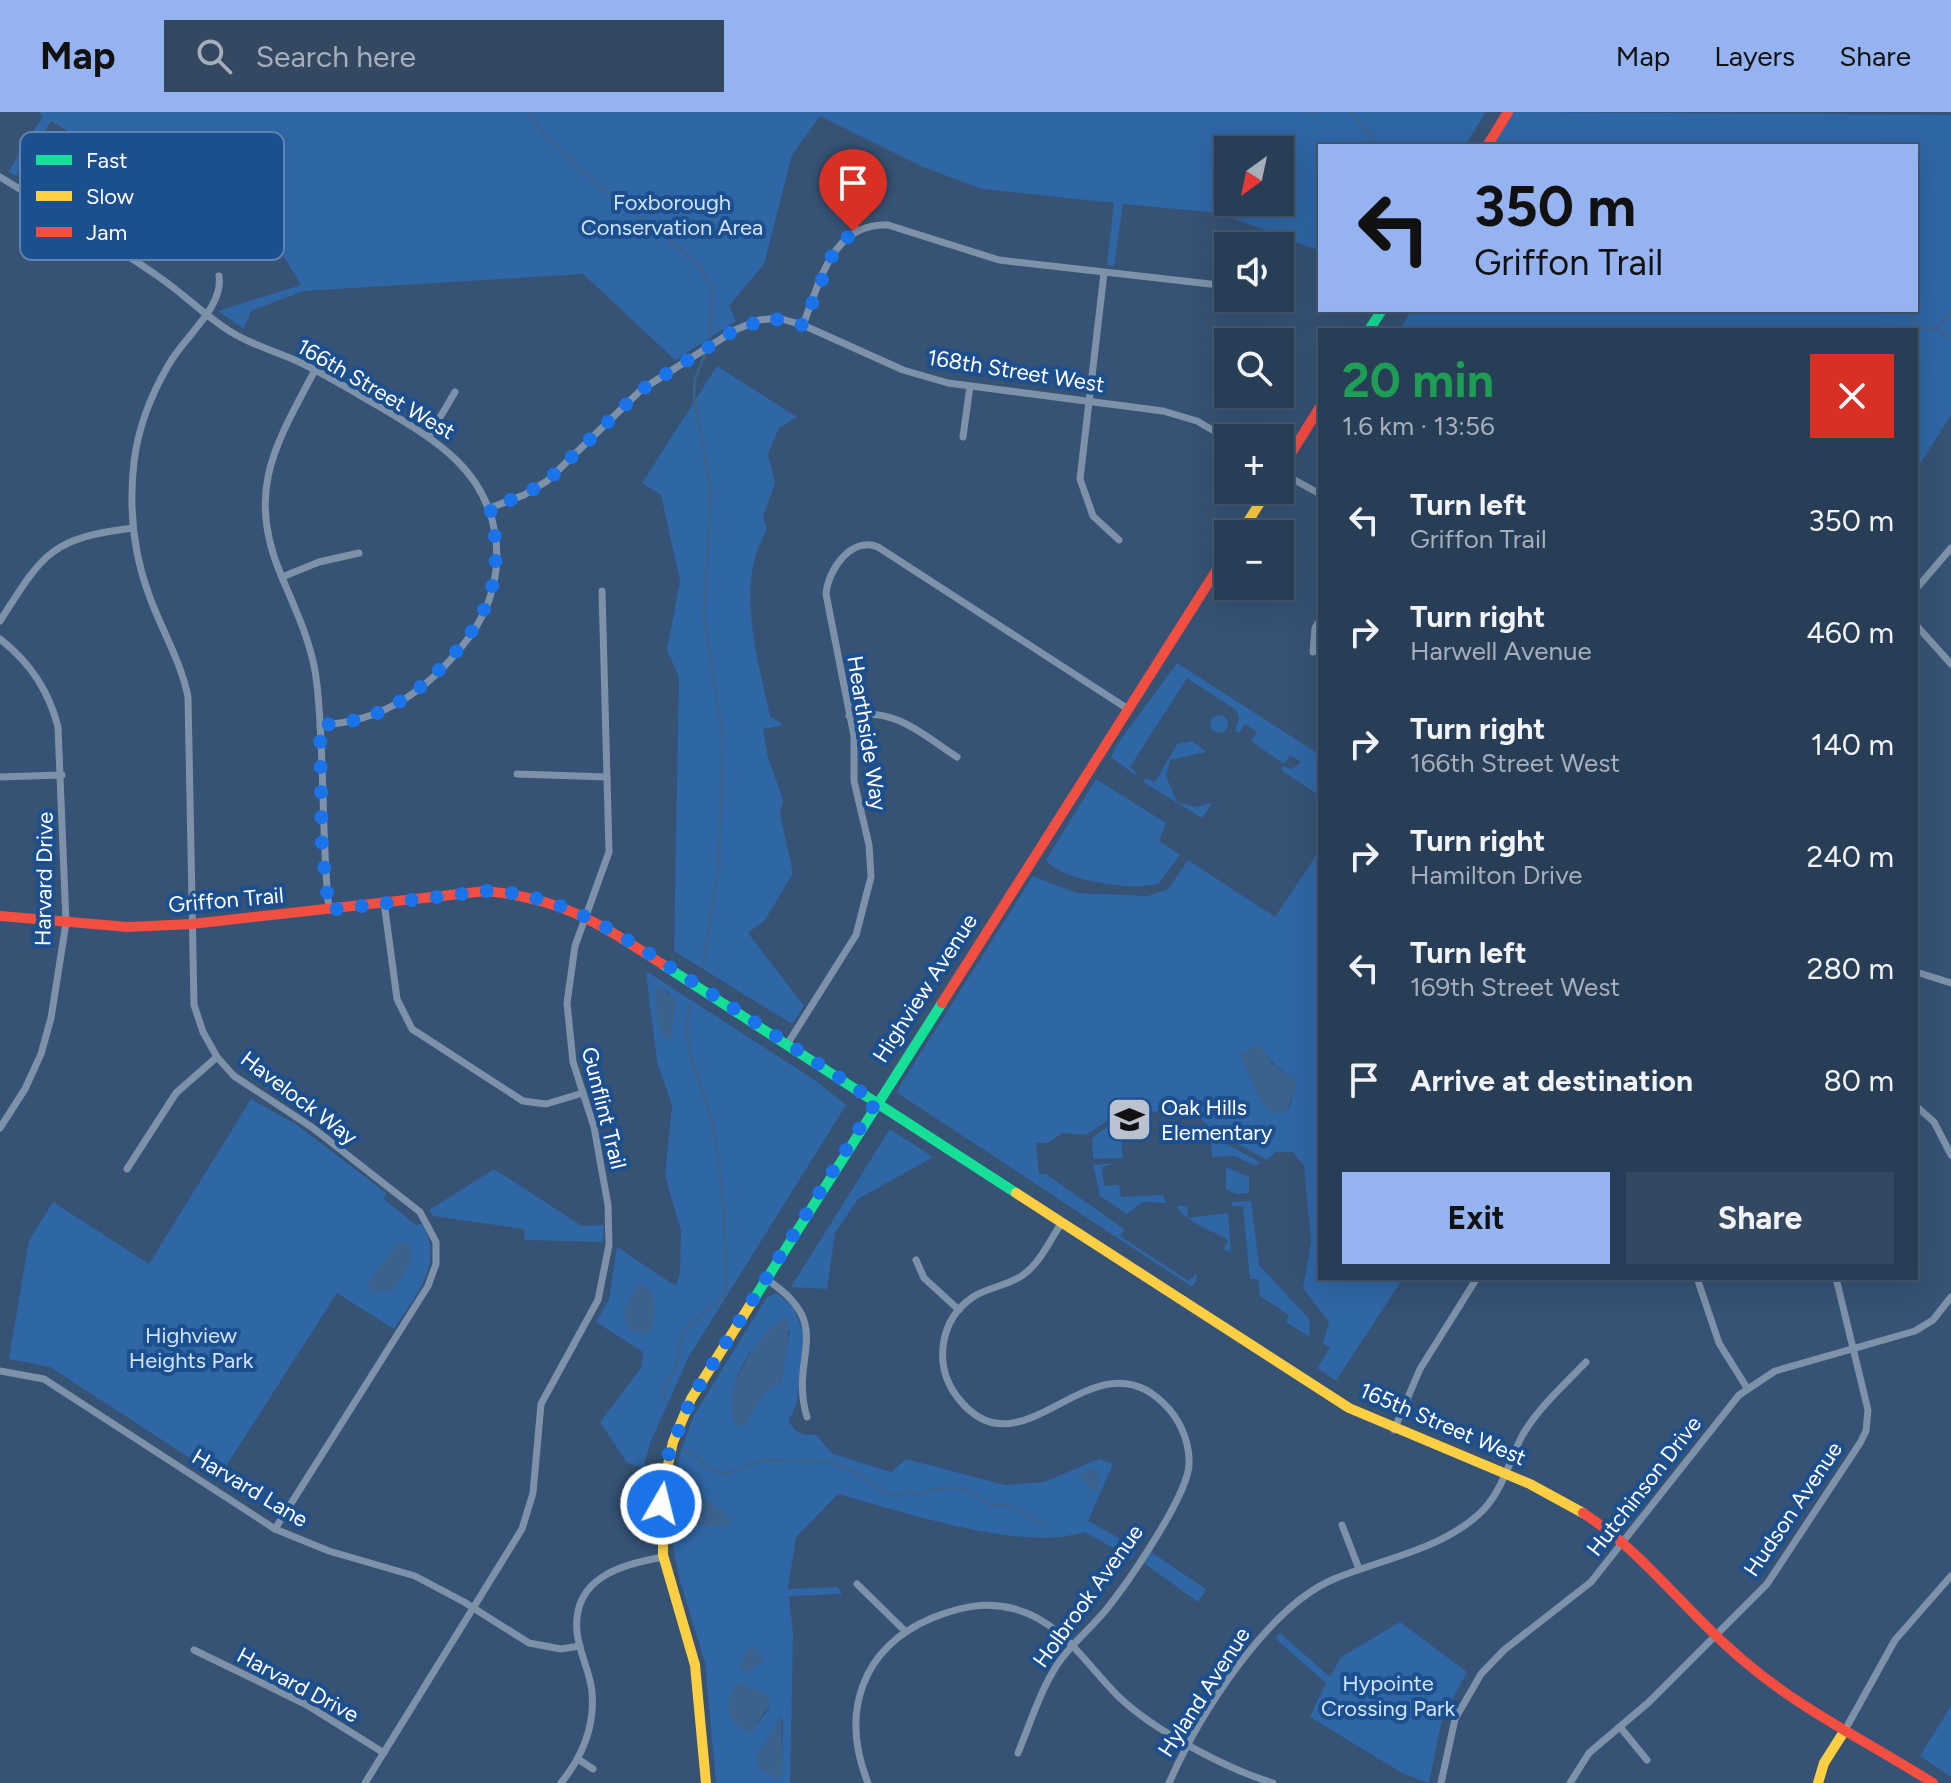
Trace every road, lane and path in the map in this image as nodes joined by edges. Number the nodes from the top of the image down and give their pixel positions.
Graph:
1 (1508, 112) edge
2 (1488, 144) edge
3 (0, 177) edge
4 (20, 190) edge
5 (850, 215) dead end
6 (856, 230) junction
7 (132, 260) edge
8 (1104, 273) junction
9 (219, 276) dead end
10 (1214, 285) edge
11 (206, 313) junction
12 (803, 325) junction
13 (315, 370) junction
14 (970, 386) junction
15 (455, 392) dead end
16 (1089, 401) junction
17 (1318, 410) edge
18 (1214, 432) edge
19 (429, 436) junction
20 (963, 437) dead end
21 (1294, 449) edge
22 (1294, 480) edge
23 (1318, 493) edge
24 (490, 508) junction
25 (133, 528) junction
26 (1119, 540) dead end
27 (1951, 548) edge
28 (359, 553) dead end
29 (1214, 574) edge
30 (282, 577) junction
31 (1918, 587) edge
32 (602, 591) dead end
33 (0, 621) edge
34 (1318, 623) edge
35 (1918, 627) edge
36 (0, 639) edge
37 (1313, 652) dead end
38 (1951, 664) edge
39 (1128, 709) junction
40 (849, 716) junction
41 (320, 725) junction
42 (957, 757) dead end
43 (517, 774) dead end
44 (62, 775) junction
45 (0, 777) edge
46 (607, 777) junction
47 (384, 902) junction
48 (329, 910) junction
49 (586, 915) junction
50 (0, 916) edge
51 (66, 923) junction
52 (192, 924) junction
53 (1918, 973) edge
54 (1951, 983) edge
55 (788, 1043) junction
56 (217, 1057) junction
57 (583, 1093) junction
58 (876, 1102) junction
59 (1918, 1108) edge
60 (0, 1128) edge
61 (1951, 1155) edge
62 (127, 1169) dead end
63 (1062, 1222) junction
64 (916, 1260) dead end
65 (766, 1279) junction
66 (1476, 1280) edge
67 (1698, 1280) edge
68 (1836, 1280) edge
69 (1951, 1297) edge
70 (959, 1310) junction
71 (1852, 1349) junction
72 (1586, 1362) dead end
73 (0, 1371) edge
74 (1747, 1388) junction
75 (807, 1417) dead end
76 (1394, 1430) junction
77 (1507, 1472) junction
78 (1342, 1525) dead end
79 (275, 1529) junction
80 (1623, 1543) junction
81 (664, 1557) junction
82 (1359, 1569) junction
83 (1951, 1576) edge
84 (857, 1584) dead end
85 (474, 1608) junction
86 (905, 1631) junction
87 (1716, 1637) junction
88 (1073, 1645) junction
89 (580, 1646) junction
90 (194, 1650) dead end
91 (1620, 1727) junction
92 (1845, 1730) junction
93 (1190, 1744) junction
94 (384, 1753) junction
95 (1018, 1753) dead end
96 (578, 1759) junction
97 (1647, 1760) dead end
98 (593, 1769) dead end
99 (365, 1783) edge
100 (561, 1783) edge
101 (706, 1783) edge
102 (868, 1783) edge
103 (1169, 1783) edge
104 (1273, 1783) edge
105 (1441, 1783) edge
106 (1570, 1783) edge
107 (1818, 1783) edge
108 (1933, 1783) edge

1 - 2 street
3 - 4 street, 166th Street West
5 - 6 street
6 - 8 street
6 - 12 street
7 - 11 street, 166th Street West
8 - 10 street
8 - 16 street
9 - 11 street, Havelock Way
11 - 13 street, 166th Street West
11 - 25 street, Havelock Way
12 - 14 street, 168th Street West
12 - 24 street, 168th Street West
13 - 19 street, 166th Street West
13 - 30 street
14 - 16 street, 168th Street West
14 - 20 street
15 - 19 street
16 - 18 street, 168th Street West
16 - 26 street
17 - 21 street
19 - 24 street, 166th Street West
22 - 23 street
24 - 41 street, 166th Street West
25 - 33 street
25 - 52 street, Havelock Way
27 - 31 street
28 - 30 street
29 - 39 street, Highview Avenue
30 - 41 street
32 - 46 street, Gunflint Trail
34 - 37 street
35 - 38 street
36 - 44 street, Harvard Drive
39 - 40 street, Hearthside Way
39 - 58 street, Highview Avenue
40 - 42 street
40 - 55 street, Hearthside Way
41 - 48 street
43 - 46 street
44 - 45 street
44 - 51 street, Harvard Drive
46 - 49 street, Gunflint Trail
47 - 48 street, Griffon Trail
47 - 49 street, Griffon Trail
47 - 57 street
48 - 52 street, Griffon Trail
49 - 55 street, Griffon Trail
49 - 57 street, Gunflint Trail
50 - 51 street, Griffon Trail
51 - 52 street, Griffon Trail
51 - 60 street, Harvard Drive
52 - 56 street, Havelock Way
53 - 54 street
55 - 58 street, Griffon Trail
56 - 62 street
56 - 79 street, Havelock Way
57 - 85 street, Gunflint Trail
58 - 63 street, 165th Street West
58 - 65 street, Highview Avenue
59 - 61 street
63 - 70 street
63 - 76 street, 165th Street West
64 - 70 street
65 - 75 street
65 - 81 street, Highview Avenue
66 - 76 street
67 - 74 street
68 - 71 street, Hudson Avenue
69 - 71 street, Hutchinson Drive
70 - 88 street, Holbrook Avenue
71 - 74 street, Hutchinson Drive
71 - 87 street, Hudson Avenue
72 - 77 street, Hyland Avenue
73 - 79 street, Harvard Lane
74 - 80 street, Hutchinson Drive
76 - 77 street, 165th Street West
77 - 80 street, 165th Street West
77 - 82 street, Hyland Avenue
78 - 82 street
79 - 85 street, Harvard Lane
80 - 87 street, 165th Street West
80 - 105 street, Hutchinson Drive
81 - 89 street
81 - 101 street, Highview Avenue
82 - 93 street, Hyland Avenue
83 - 92 street
84 - 86 street
85 - 89 street, Harvard Lane
85 - 94 street, Gunflint Trail
86 - 88 street
86 - 102 street
87 - 91 street, Hudson Avenue
87 - 92 street, 165th Street West
88 - 93 street
88 - 95 street, Holbrook Avenue
89 - 96 street
90 - 94 street, Harvard Drive
91 - 97 street
91 - 106 street, Hudson Avenue
92 - 107 street
92 - 108 street, 165th Street West
93 - 103 street, Hyland Avenue
93 - 104 street
94 - 99 street, Gunflint Trail
96 - 98 street
96 - 100 street

